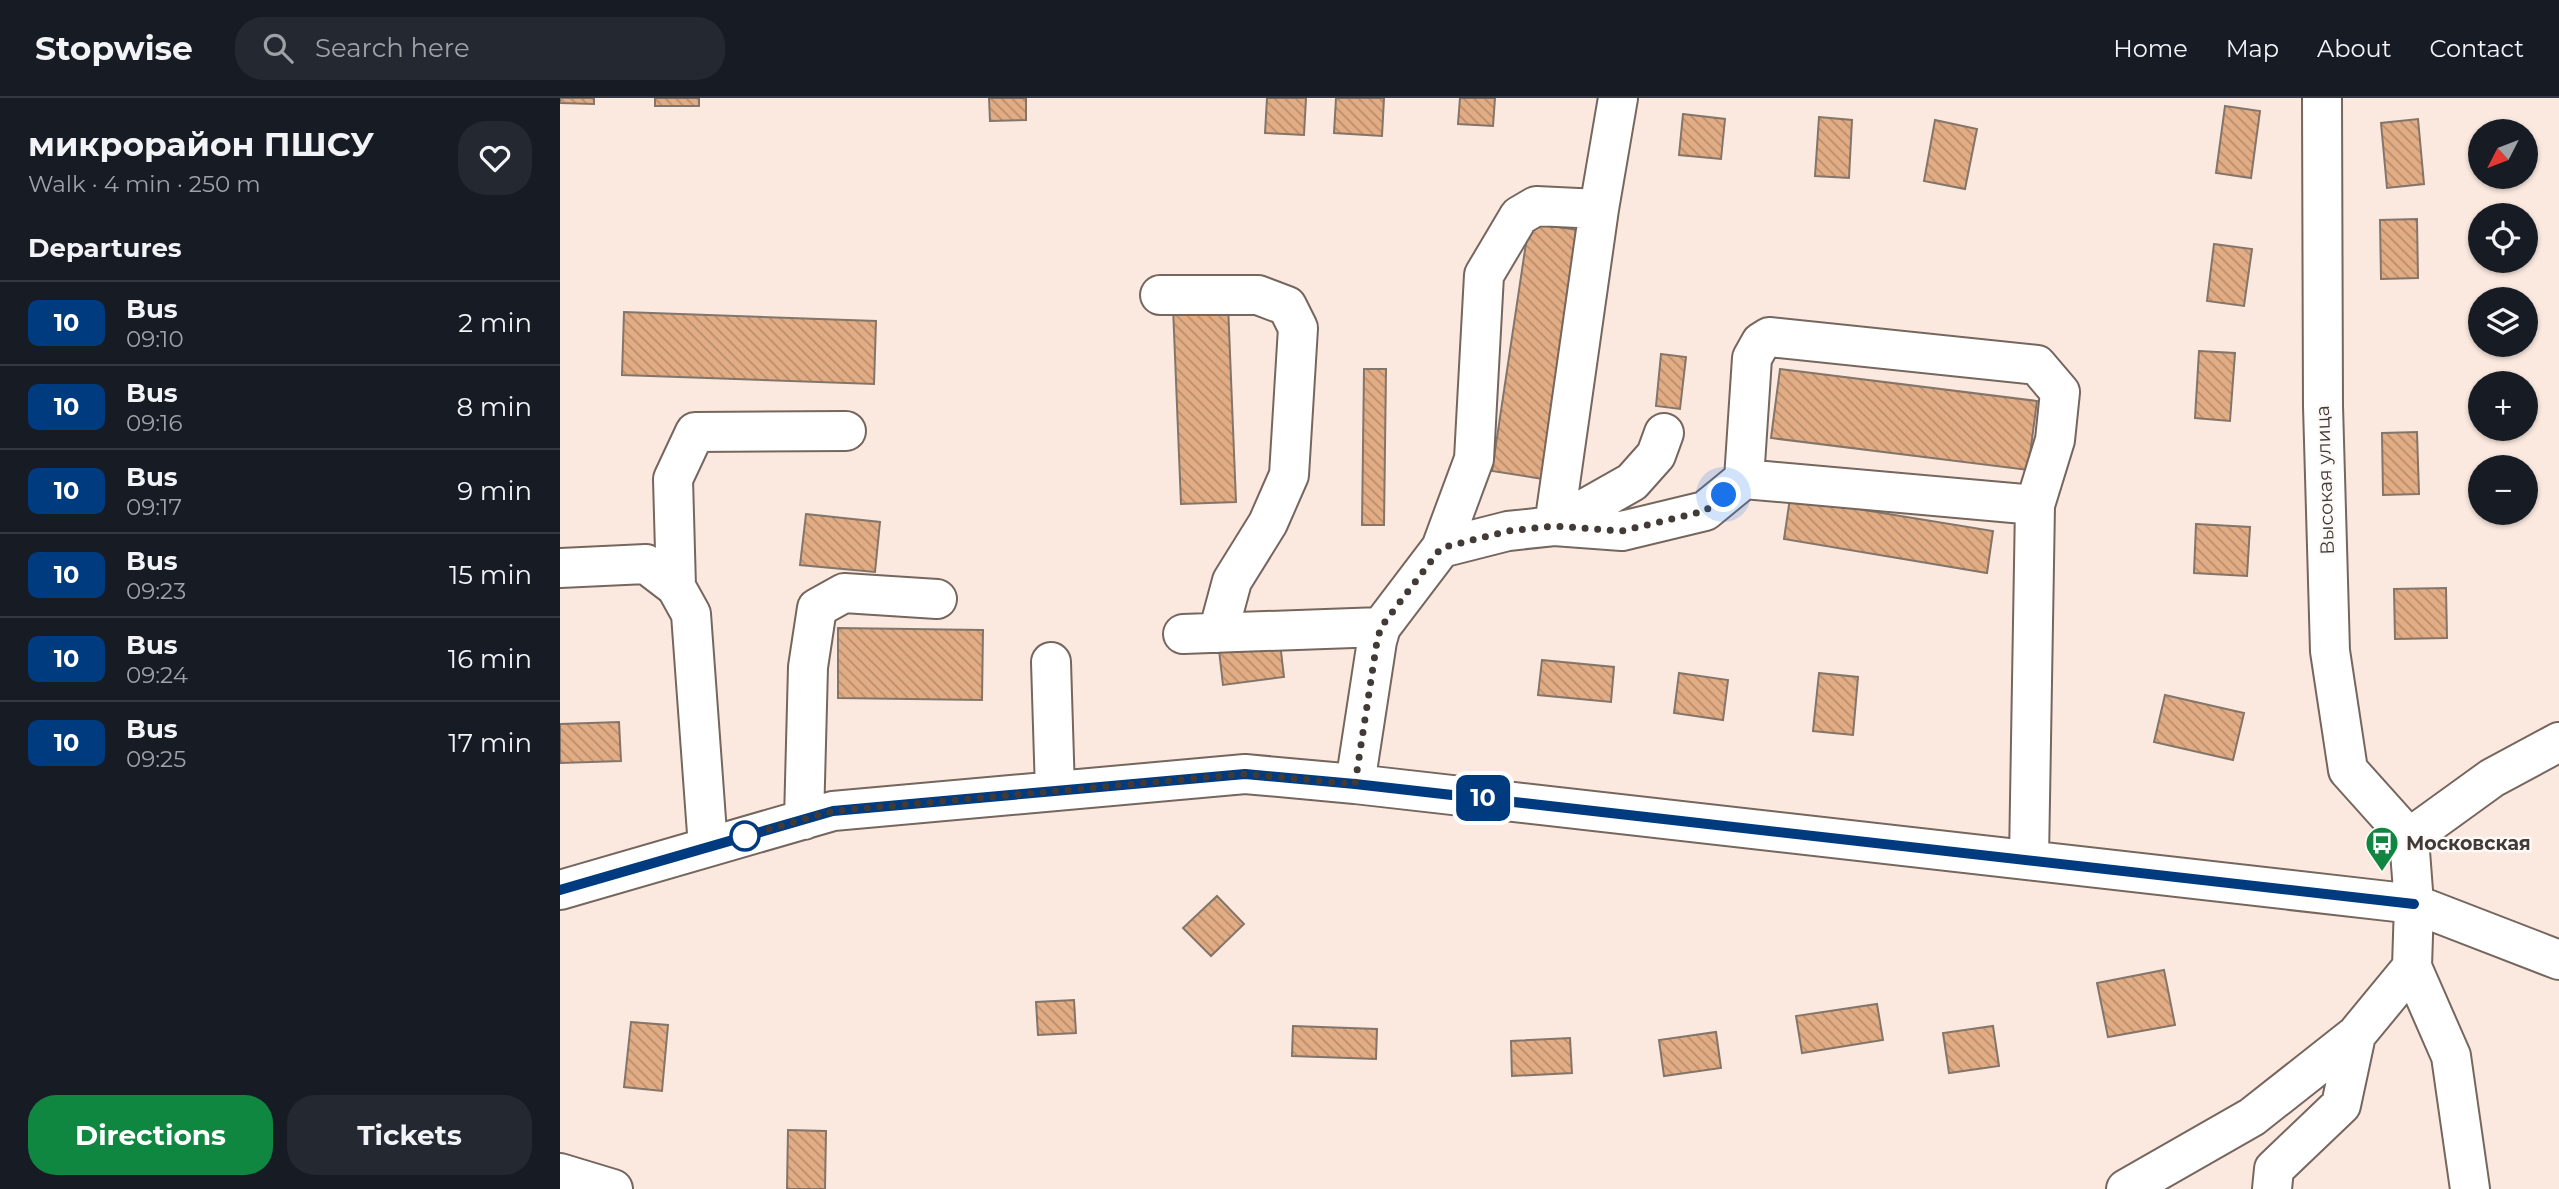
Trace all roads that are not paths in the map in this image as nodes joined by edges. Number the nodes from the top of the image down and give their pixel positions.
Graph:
1 (1618, 98) edge
2 (2322, 98) edge
3 (1599, 209) junction
4 (1160, 295) dead end
5 (846, 431) dead end
6 (1664, 433) dead end
7 (1744, 479) junction
8 (2035, 505) junction
9 (1554, 526) junction
10 (1441, 548) junction
11 (560, 568) edge
12 (676, 587) junction
13 (937, 599) dead end
14 (1381, 627) junction
15 (1051, 662) dead end
16 (2559, 742) edge
17 (1355, 784) junction
18 (1055, 791) junction
19 (804, 820) junction
20 (2409, 838) junction
21 (708, 847) junction
22 (2029, 859) junction
23 (560, 890) edge
24 (2414, 904) junction
25 (2559, 960) edge
26 (2413, 967) junction
27 (2356, 1035) junction
28 (560, 1173) edge
29 (613, 1189) edge
30 (2126, 1189) edge
31 (2272, 1189) edge
32 (2470, 1189) edge

1 - 3 street
2 - 20 street, Высокая улица
3 - 9 street
3 - 10 street
4 - 14 street
5 - 12 street
6 - 9 street
7 - 8 street
7 - 8 street
7 - 9 street
8 - 22 street
9 - 10 street
10 - 14 street
11 - 12 street
12 - 21 street
13 - 19 street
14 - 17 street
15 - 18 street
16 - 20 street
17 - 18 street
17 - 22 street
18 - 19 street
19 - 21 street
20 - 24 street
21 - 23 street
22 - 24 street
24 - 25 street
24 - 26 street
26 - 27 street
26 - 32 street
27 - 30 street
27 - 31 street
28 - 29 street

